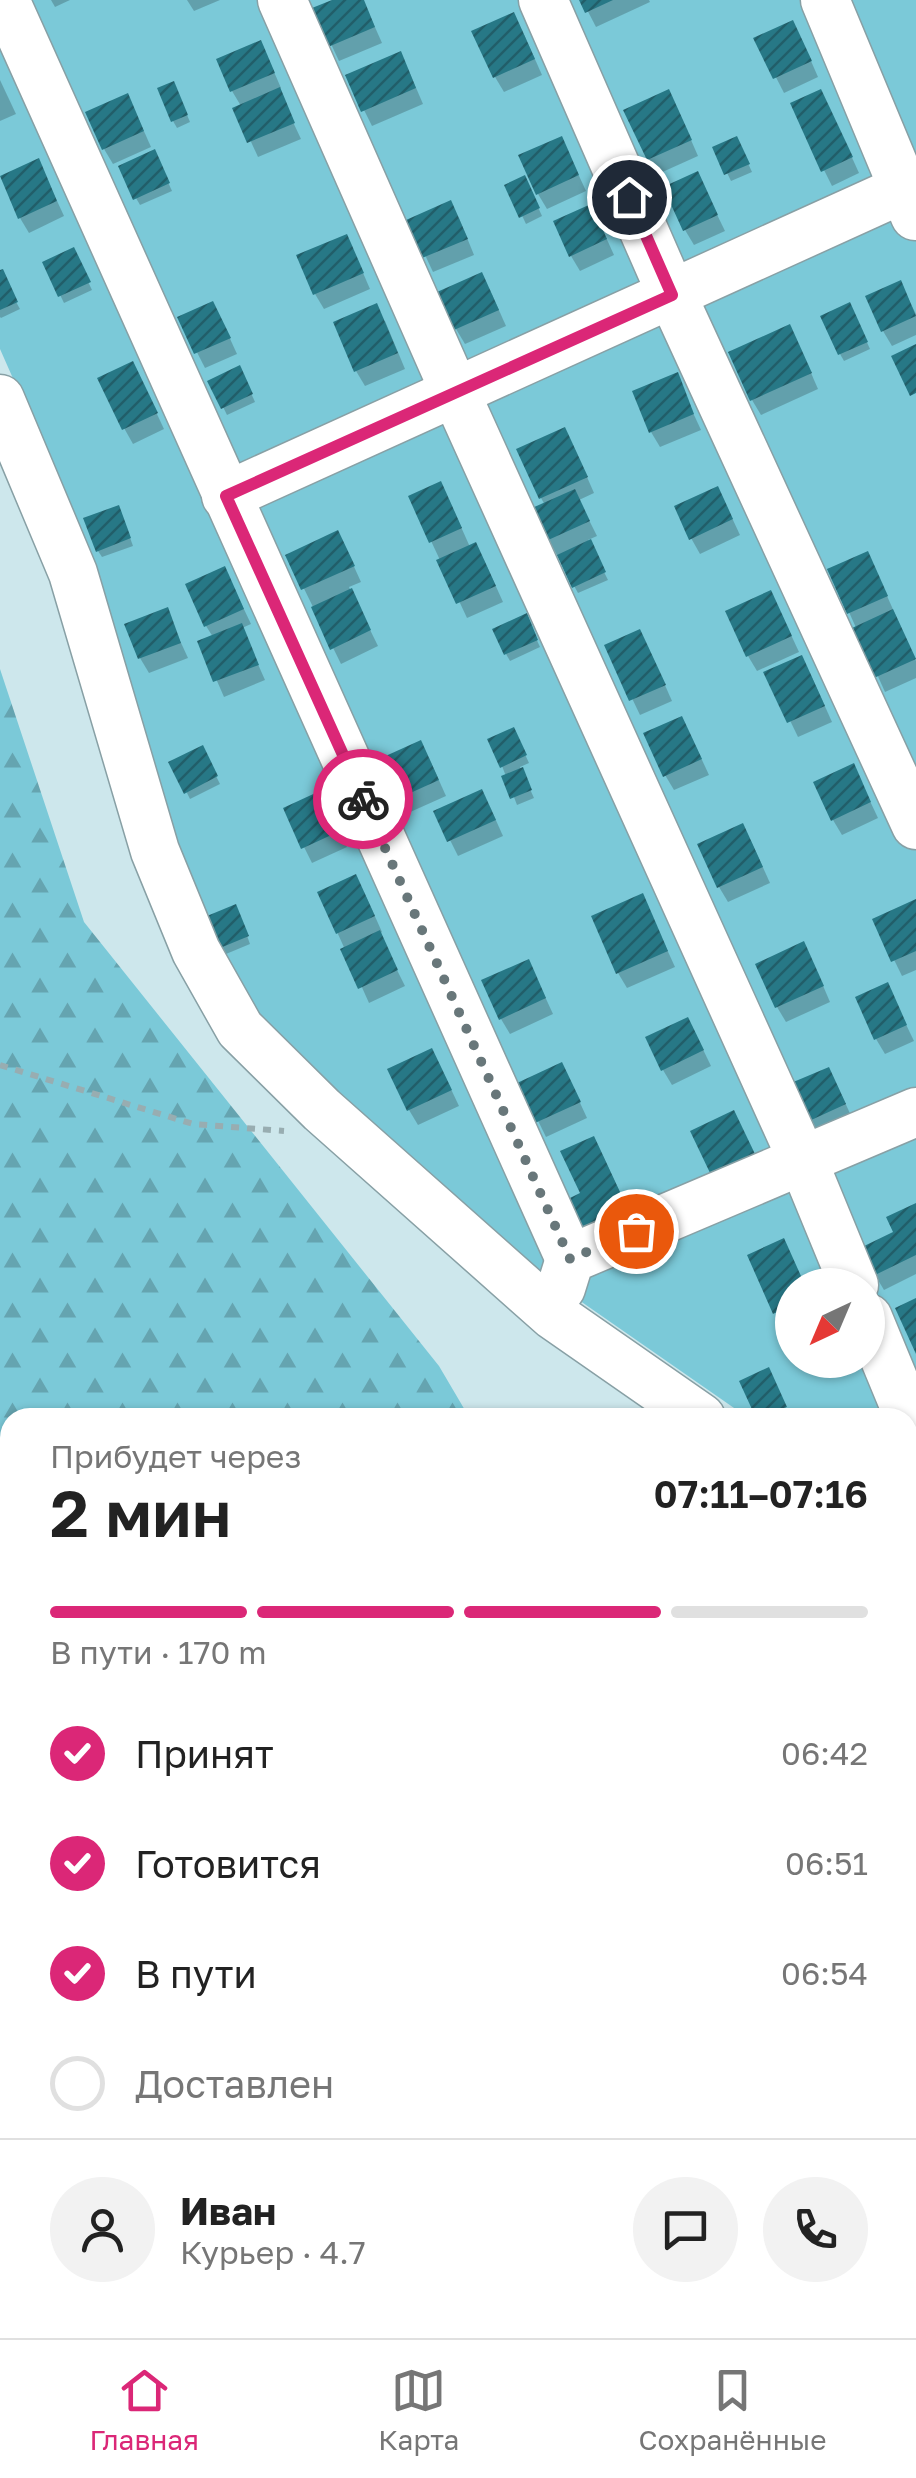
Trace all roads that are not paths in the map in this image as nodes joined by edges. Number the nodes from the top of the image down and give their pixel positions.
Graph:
1 (5, 0) edge
2 (282, 0) edge
3 (543, 0) edge
4 (824, 0) edge
5 (911, 197) edge
6 (672, 295) junction
7 (455, 392) junction
8 (0, 399) edge
9 (226, 496) junction
10 (916, 826) edge
11 (916, 1112) edge
12 (802, 1162) junction
13 (570, 1259) junction
14 (847, 1268) edge
15 (553, 1315) junction
16 (885, 1359) edge
17 (688, 1408) edge
18 (905, 1408) edge

1 - 9 street
2 - 7 street
3 - 6 street
4 - 5 street
5 - 6 street
6 - 7 street
6 - 10 street
7 - 9 street
7 - 12 street
8 - 15 street
9 - 13 street
11 - 12 street
12 - 13 street
12 - 14 street
13 - 15 street
15 - 17 street
16 - 18 street

